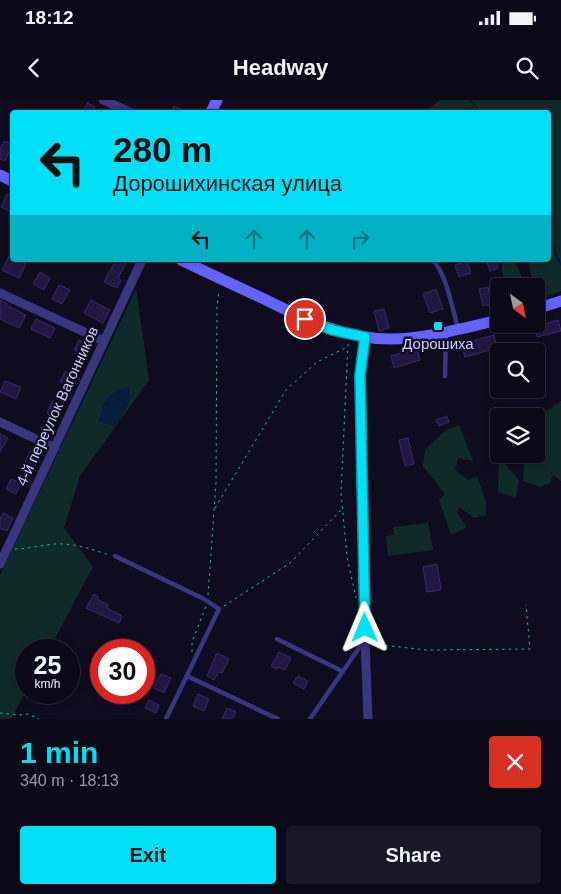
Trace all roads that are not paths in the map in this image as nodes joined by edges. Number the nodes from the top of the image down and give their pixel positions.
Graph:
1 (103, 100) edge
2 (126, 110) edge
3 (141, 262) edge
4 (185, 262) edge
5 (434, 262) edge
6 (0, 293) edge
7 (561, 301) edge
8 (545, 306) edge
9 (490, 322) edge
10 (458, 329) junction
11 (446, 332) junction
12 (365, 337) junction
13 (104, 341) junction
14 (444, 376) dead end
15 (0, 422) edge
16 (55, 448) junction
17 (4, 546) edge
18 (115, 556) road end
19 (0, 564) edge
20 (277, 639) dead end
21 (365, 640) junction
22 (342, 671) junction
23 (187, 676) junction
24 (166, 719) edge
25 (278, 719) edge
26 (310, 719) edge
27 (368, 719) edge

1 - 2 street
3 - 13 street, 4-й переулок Вагонников
4 - 12 street
5 - 10 lane
6 - 13 street
7 - 8 street
9 - 10 street
10 - 11 street
11 - 12 street
11 - 14 lane
12 - 21 street
13 - 16 street, 4-й переулок Вагонников
15 - 16 street
16 - 17 street, 4-й переулок Вагонников
17 - 19 street, 4-й переулок Вагонников
18 - 23 lane
20 - 22 lane
21 - 22 lane
21 - 27 street
22 - 26 lane
23 - 24 lane
23 - 25 lane

